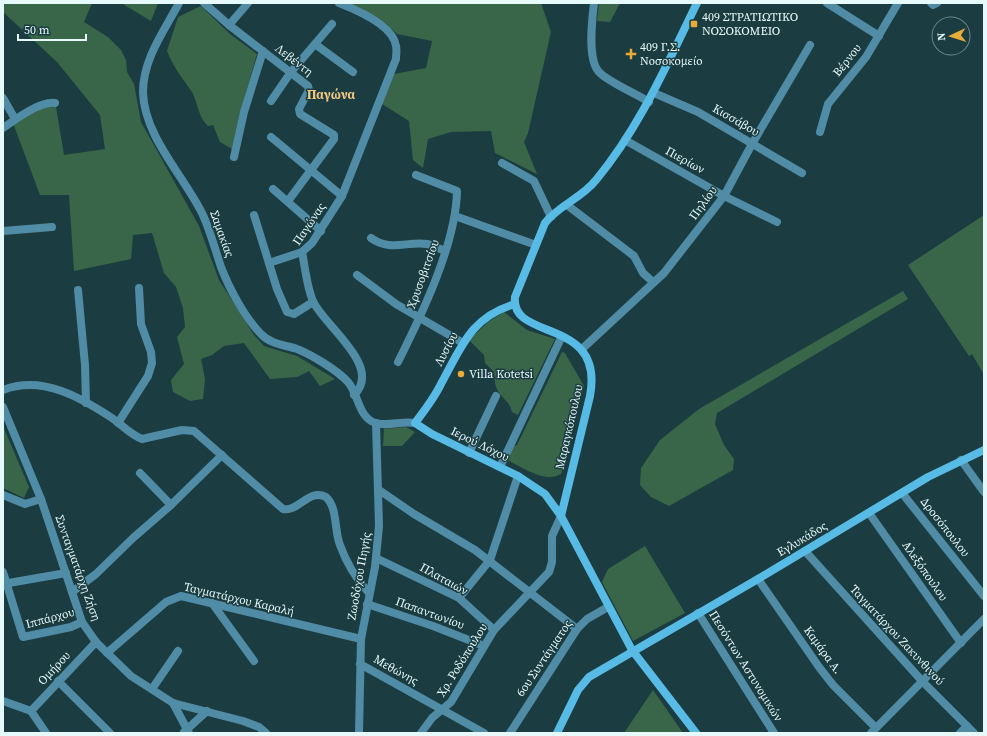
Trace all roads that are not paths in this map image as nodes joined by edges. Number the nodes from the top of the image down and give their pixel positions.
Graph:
1 (179, 3) edge
2 (204, 3) edge
3 (248, 3) edge
4 (339, 3) edge
5 (594, 3) edge
6 (697, 3) edge
7 (827, 3) edge
8 (898, 3) edge
9 (931, 3) edge
10 (937, 3) edge
11 (332, 24) dead end
12 (229, 26) junction
13 (879, 36) junction
14 (315, 44) junction
15 (810, 46) dead end
16 (263, 51) junction
17 (291, 72) junction
18 (354, 72) dead end
19 (654, 93) junction
20 (3, 98) edge
21 (271, 101) dead end
22 (650, 102) junction
23 (55, 103) dead end
24 (15, 119) junction
25 (3, 128) edge
26 (820, 132) dead end
27 (271, 137) dead end
28 (625, 140) junction
29 (752, 144) junction
30 (234, 157) dead end
31 (502, 163) dead end
32 (311, 169) junction
33 (802, 173) dead end
34 (416, 175) dead end
35 (273, 189) dead end
36 (342, 196) junction
37 (724, 196) junction
38 (288, 200) junction
39 (567, 204) junction
40 (254, 214) dead end
41 (455, 216) junction
42 (551, 217) junction
43 (777, 222) dead end
44 (52, 227) dead end
45 (3, 230) edge
46 (321, 230) junction
47 (371, 238) dead end
48 (536, 245) junction
49 (445, 251) junction
50 (302, 252) junction
51 (270, 262) junction
52 (356, 274) dead end
53 (653, 282) junction
54 (139, 288) dead end
55 (78, 290) dead end
56 (314, 302) junction
57 (515, 304) junction
58 (420, 318) junction
59 (562, 336) junction
60 (463, 343) junction
61 (582, 349) junction
62 (398, 362) dead end
63 (3, 390) edge
64 (354, 394) junction
65 (496, 396) dead end
66 (86, 403) junction
67 (3, 407) edge
68 (118, 423) junction
69 (376, 423) junction
70 (415, 423) junction
71 (984, 450) edge
72 (470, 453) junction
73 (222, 455) junction
74 (961, 460) junction
75 (500, 467) junction
76 (140, 473) dead end
77 (518, 476) junction
78 (379, 490) junction
79 (984, 492) edge
80 (902, 493) junction
81 (3, 495) edge
82 (41, 499) junction
83 (171, 505) junction
84 (869, 513) junction
85 (561, 516) junction
86 (805, 551) junction
87 (376, 558) junction
88 (490, 560) junction
89 (3, 572) edge
90 (66, 573) junction
91 (758, 579) junction
92 (5, 584) edge
93 (72, 592) junction
94 (369, 593) junction
95 (531, 593) junction
96 (984, 596) edge
97 (459, 598) junction
98 (212, 603) junction
99 (367, 604) junction
100 (608, 607) junction
101 (698, 613) junction
102 (984, 619) edge
103 (82, 622) junction
104 (577, 629) junction
105 (494, 630) junction
106 (360, 639) junction
107 (96, 642) junction
108 (961, 644) junction
109 (484, 646) junction
110 (632, 650) junction
111 (178, 651) dead end
112 (107, 654) junction
113 (254, 661) dead end
114 (360, 664) junction
115 (58, 681) junction
116 (923, 682) junction
117 (152, 689) junction
118 (3, 700) edge
119 (173, 702) junction
120 (443, 710) junction
121 (31, 711) junction
122 (207, 712) junction
123 (967, 726) junction
124 (874, 730) edge
125 (186, 732) edge
126 (46, 733) edge
127 (110, 733) edge
128 (266, 733) edge
129 (360, 733) edge
130 (421, 733) edge
131 (484, 733) edge
132 (510, 733) edge
133 (557, 733) edge
134 (696, 733) edge
135 (774, 733) edge
136 (960, 733) edge
137 (974, 733) edge

1 - 64 street, Σαμακίας
2 - 12 street, Λεβέντη
3 - 12 street
4 - 36 street, Παγώνας
5 - 22 street
6 - 19 main road
7 - 13 street
8 - 13 street, Βέρνου
9 - 10 street
11 - 14 street
12 - 16 street, Λεβέντη
13 - 26 street, Βέρνου
14 - 17 street
14 - 18 street
15 - 29 street, Πηλίου
16 - 17 street, Λεβέντη
16 - 30 street
17 - 21 street
17 - 32 street, Λεβέντη
19 - 22 main road
19 - 29 street, Κισσάβου
20 - 24 street
22 - 28 main road
23 - 24 street
24 - 25 street
27 - 32 street
28 - 37 street, Πιερίων
28 - 39 main road
29 - 33 street, Κισσάβου
29 - 37 street, Πηλίου
31 - 42 street
32 - 36 street
32 - 38 street, Λεβέντη
34 - 41 street, Χρυσοβιτσίου
35 - 38 street
36 - 46 street, Παγώνας
37 - 43 street, Πιερίων
37 - 53 street, Πηλίου
38 - 46 street
39 - 42 main road
39 - 53 street
40 - 51 street
41 - 48 street
41 - 49 street, Χρυσοβιτσίου
42 - 48 main road
44 - 45 street
46 - 50 street, Παγώνας
47 - 49 street
48 - 57 main road
49 - 58 street, Χρυσοβιτσίου
50 - 51 street
50 - 56 street, Παγώνας
51 - 56 street
52 - 58 street
53 - 61 street, Πηλίου
54 - 68 street
55 - 66 street
56 - 64 street, Παγώνας
57 - 59 main road
57 - 60 main road, Λυσίου
58 - 60 street
58 - 62 street, Χρυσοβιτσίου
59 - 61 main road
59 - 75 street
60 - 70 main road, Λυσίου
61 - 85 main road, Μαραγκόπουλου
63 - 66 street
64 - 69 street, Σαμακίας
65 - 72 street
66 - 68 street
67 - 82 street, Συνταγματάρχη Ζήση
68 - 73 street
69 - 70 street
69 - 78 street, Ζωοδόχου Πηγής
70 - 72 main road, Ιερού Λόχου
71 - 74 main road, Εγλυκάδος
72 - 75 main road, Ιερού Λόχου
73 - 83 street
73 - 94 street
74 - 79 street
74 - 80 main road, Εγλυκάδος
75 - 77 main road, Ιερού Λόχου
76 - 83 street
77 - 85 main road, Ιερού Λόχου
77 - 88 street
78 - 87 street, Ζωοδόχου Πηγής
78 - 88 street
80 - 84 main road, Εγλυκάδος
80 - 96 street, Δροσόπουλου
81 - 82 street
82 - 90 street, Συνταγματάρχη Ζήση
83 - 93 street
84 - 86 main road, Εγλυκάδος
84 - 108 street, Αλεξόπουλου
85 - 95 street, Χρ. Ροδόπουλου
85 - 100 main road
86 - 91 main road, Εγλυκάδος
86 - 116 street, Ταγματάρχου Ζακυνθινού
87 - 94 street, Ζωοδόχου Πηγής
87 - 97 street, Πλαταιών
88 - 95 street
88 - 97 street
89 - 92 street
90 - 92 street
90 - 93 street, Συνταγματάρχη Ζήση
91 - 101 main road, Εγλυκάδος
91 - 124 street, Καμάρα Α.
92 - 103 street, Ιππάρχου
93 - 103 street, Συνταγματάρχη Ζήση
94 - 99 street, Ζωοδόχου Πηγής
95 - 104 street
95 - 105 street, Χρ. Ροδόπουλου
97 - 105 street, Πλαταιών
98 - 106 street, Ταγματάρχου Καραλή
98 - 112 street, Ταγματάρχου Καραλή
98 - 113 street
99 - 106 street, Ζωοδόχου Πηγής
99 - 109 street, Παπαντωνίου
100 - 104 street, 6ου Συντάγματος
100 - 110 main road
101 - 110 main road, Εγλυκάδος
101 - 135 street, Πεσόντων Αστυνομικών
102 - 108 street
103 - 107 street, Συνταγματάρχη Ζήση
104 - 132 street, 6ου Συντάγματος
105 - 109 street, Χρ. Ροδόπουλου
106 - 114 street, Ζωοδόχου Πηγής
107 - 112 street, Συνταγματάρχη Ζήση
107 - 115 street, Ομήρου
108 - 116 street
109 - 120 street, Χρ. Ροδόπουλου
110 - 133 main road, Εγλυκάδος
110 - 134 main road
111 - 117 street
112 - 117 street, Συνταγματάρχη Ζήση
114 - 120 street, Μεθώνης
114 - 129 street, Ζωοδόχου Πηγής
115 - 121 street, Ομήρου
115 - 127 street
116 - 123 street, Ταγματάρχου Ζακυνθινού
116 - 124 street
117 - 119 street, Συνταγματάρχη Ζήση
118 - 121 street
119 - 122 street, Συνταγματάρχη Ζήση
119 - 125 street
120 - 130 street, Χρ. Ροδόπουλου
120 - 131 street, Μεθώνης
121 - 126 street
122 - 125 street
122 - 128 street, Συνταγματάρχη Ζήση
123 - 136 street
123 - 137 street, Ταγματάρχου Ζακυνθινού

